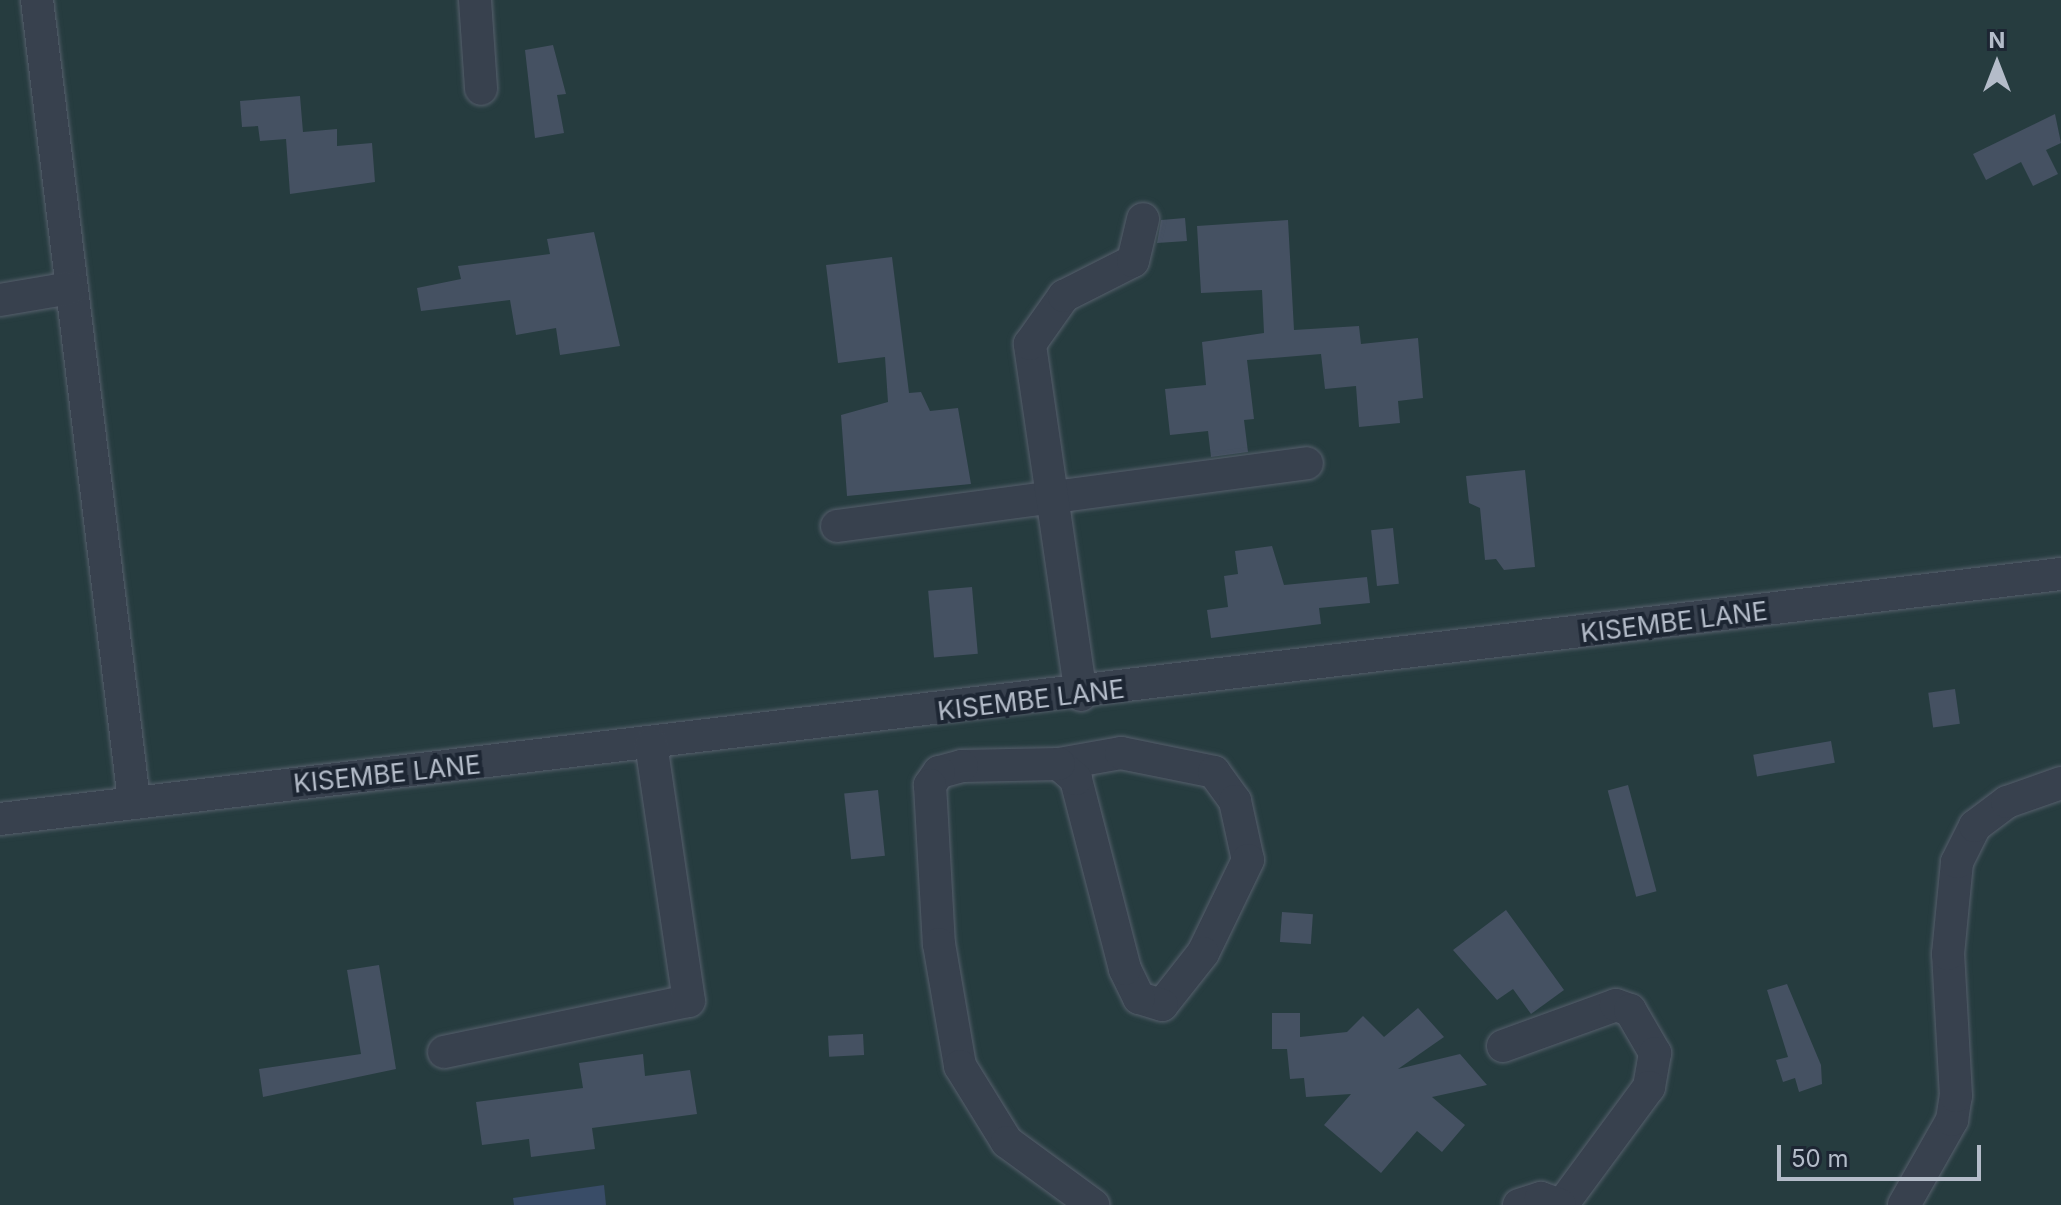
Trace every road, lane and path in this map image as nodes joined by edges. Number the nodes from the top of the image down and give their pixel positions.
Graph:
1 (37, 0) edge
2 (475, 0) edge
3 (481, 89) dead end
4 (1143, 219) dead end
5 (71, 288) junction
6 (0, 300) edge
7 (1307, 463) dead end
8 (1050, 497) junction
9 (837, 526) dead end
10 (2061, 574) edge
11 (1081, 695) junction
12 (651, 744) junction
13 (1059, 764) junction
14 (2061, 783) edge
15 (134, 800) junction
16 (0, 819) edge
17 (1503, 1046) dead end
18 (444, 1052) dead end
19 (1093, 1205) edge
20 (1519, 1205) edge
21 (1561, 1205) edge
22 (1904, 1205) edge

1 - 5 street
2 - 3 street
4 - 8 street
5 - 6 street
5 - 15 street
7 - 8 street
8 - 9 street
8 - 11 street
10 - 11 street, KISEMBE LANE
11 - 12 street, KISEMBE LANE
12 - 15 street, KISEMBE LANE
12 - 18 street
13 - 13 street
13 - 19 street
14 - 22 street
15 - 16 street, KISEMBE LANE
17 - 21 street
20 - 21 street

